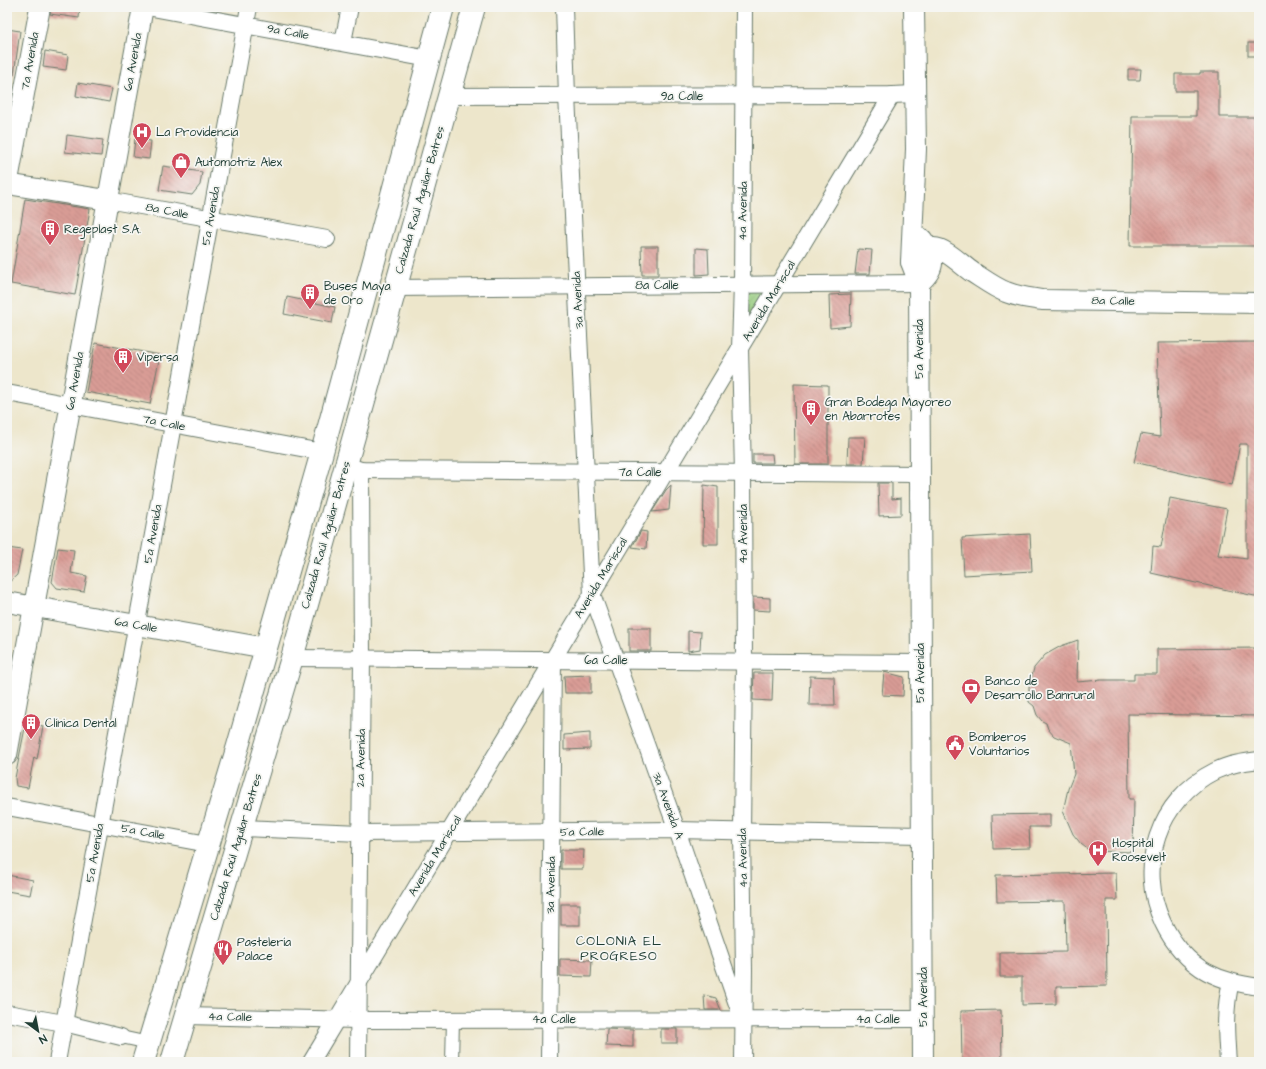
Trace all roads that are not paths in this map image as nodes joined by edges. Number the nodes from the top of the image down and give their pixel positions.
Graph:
1 (40, 7) edge
2 (143, 7) edge
3 (147, 7) edge
4 (249, 7) edge
5 (350, 7) edge
6 (443, 7) edge
7 (474, 7) edge
8 (564, 7) edge
9 (744, 7) edge
10 (914, 7) edge
11 (246, 25) junction
12 (343, 42) junction
13 (430, 59) junction
14 (915, 94) junction
15 (744, 95) junction
16 (892, 95) junction
17 (450, 96) junction
18 (567, 96) junction
19 (7, 185) edge
20 (107, 200) junction
21 (211, 219) junction
22 (913, 227) junction
23 (327, 239) dead end
24 (929, 248) junction
25 (911, 262) junction
26 (973, 272) junction
27 (924, 278) junction
28 (742, 284) junction
29 (779, 284) junction
30 (577, 286) junction
31 (396, 288) junction
32 (1259, 303) edge
33 (740, 349) junction
34 (7, 393) edge
35 (70, 405) junction
36 (173, 425) junction
37 (322, 452) junction
38 (354, 467) junction
39 (587, 472) junction
40 (665, 472) junction
41 (743, 473) junction
42 (919, 474) junction
43 (592, 594) junction
44 (7, 602) edge
45 (34, 606) junction
46 (136, 625) junction
47 (266, 648) junction
48 (292, 658) junction
49 (362, 658) junction
50 (552, 660) junction
51 (616, 660) junction
52 (744, 662) junction
53 (920, 663) junction
54 (7, 755) edge
55 (1259, 760) edge
56 (7, 807) edge
57 (100, 824) junction
58 (242, 828) junction
59 (677, 830) junction
60 (450, 832) junction
61 (552, 832) junction
62 (742, 832) junction
63 (360, 833) junction
64 (921, 836) junction
65 (208, 844) junction
66 (359, 982) junction
67 (1232, 982) junction
68 (1259, 987) edge
69 (7, 1013) edge
70 (186, 1016) junction
71 (337, 1019) junction
72 (549, 1019) junction
73 (742, 1019) junction
74 (923, 1019) junction
75 (358, 1020) junction
76 (453, 1020) junction
77 (64, 1023) junction
78 (121, 1037) joint
79 (146, 1053) edge
80 (57, 1062) edge
81 (172, 1062) edge
82 (311, 1062) edge
83 (358, 1062) edge
84 (452, 1062) edge
85 (549, 1062) edge
86 (743, 1062) edge
87 (923, 1062) edge
88 (1228, 1062) edge

1 - 19 street, 7a Avenida
2 - 20 street, 6a Avenida
3 - 11 street, 9a Calle
4 - 11 street, 5a Avenida
5 - 12 street
6 - 13 highway
7 - 17 highway, Calzada Raúl Aguilar Batres
8 - 18 street, 3a Avenida
9 - 15 street, 4a Avenida
10 - 14 street, 5a Avenida
11 - 12 street, 9a Calle
11 - 21 street, 5a Avenida
12 - 13 street, 9a Calle
13 - 37 highway
14 - 16 street, 9a Calle
14 - 22 street, 5a Avenida
15 - 16 street, 9a Calle
15 - 18 street, 9a Calle
15 - 28 street, 4a Avenida
16 - 29 street, Avenida Mariscal
17 - 18 street, 9a Calle
17 - 31 highway, Calzada Raúl Aguilar Batres
18 - 30 street, 3a Avenida
19 - 20 street, 8a Calle
20 - 21 street, 8a Calle
20 - 35 street, 6a Avenida
21 - 23 street, 8a Calle
21 - 36 street, 5a Avenida
22 - 24 street
22 - 25 street, 5a Avenida
24 - 25 street
24 - 26 street, 8a Calle
24 - 27 street, 5a Avenida
25 - 27 street, 5a Avenida
26 - 27 street, 8a Calle
26 - 32 street, 8a Calle
27 - 29 street, 8a Calle
27 - 42 street, 5a Avenida
28 - 29 street, 8a Calle
28 - 30 street, 8a Calle
28 - 33 street, 4a Avenida
29 - 33 street, Avenida Mariscal
30 - 31 street, 8a Calle
30 - 39 street, 3a Avenida
31 - 38 highway, Calzada Raúl Aguilar Batres
33 - 40 street, Avenida Mariscal
33 - 41 street, 4a Avenida
34 - 35 street, 7a Calle
35 - 36 street, 7a Calle
35 - 45 street, 6a Avenida
36 - 37 street, 7a Calle
36 - 46 street, 5a Avenida
37 - 47 highway
38 - 39 street, 7a Calle
38 - 48 highway, Calzada Raúl Aguilar Batres
38 - 49 street, 2a Avenida
39 - 40 street, 7a Calle
39 - 43 street, 3a Avenida
40 - 41 street, 7a Calle
40 - 43 street, Avenida Mariscal
41 - 42 street, 7a Calle
41 - 52 street, 4a Avenida
42 - 53 street, 5a Avenida
43 - 50 street, Avenida Mariscal
43 - 51 street, 3a Avenida A
44 - 45 street, 6a Calle
45 - 46 street, 6a Calle
45 - 54 street, 6a Avenida
46 - 47 street, 6a Calle
46 - 57 street, 5a Avenida
47 - 65 highway
48 - 49 street, 6a Calle
48 - 58 highway, Calzada Raúl Aguilar Batres
49 - 50 street, 6a Calle
49 - 63 street, 2a Avenida
50 - 51 street, 6a Calle
50 - 60 street, Avenida Mariscal
50 - 61 street, 3a Avenida
51 - 52 street, 6a Calle
51 - 59 street, 3a Avenida A
52 - 53 street, 6a Calle
52 - 62 street, 4a Avenida
53 - 64 street, 5a Avenida
55 - 67 street
56 - 57 street, 5a Calle
57 - 65 street, 5a Calle
57 - 77 street, 5a Avenida
58 - 63 street, 5a Calle
58 - 70 highway, Calzada Raúl Aguilar Batres
59 - 61 street, 5a Calle
59 - 62 street, 5a Calle
59 - 73 street, 3a Avenida A
60 - 61 street, 5a Calle
60 - 63 street, 5a Calle
60 - 66 street, Avenida Mariscal
61 - 72 street, 3a Avenida
62 - 64 street, 5a Calle
62 - 73 street, 4a Avenida
63 - 66 street, 2a Avenida
64 - 74 street, 5a Avenida
65 - 79 highway
66 - 71 street, Avenida Mariscal
66 - 75 street, 2a Avenida
67 - 68 street
67 - 88 street
69 - 77 street
70 - 71 street, 4a Calle
70 - 81 highway, Calzada Raúl Aguilar Batres
71 - 75 street, 4a Calle
71 - 82 street, Avenida Mariscal
72 - 73 street, 4a Calle
72 - 76 street, 4a Calle
72 - 85 street, 3a Avenida
73 - 74 street, 4a Calle
73 - 86 street, 4a Avenida
74 - 87 street, 5a Avenida
75 - 76 street, 4a Calle
75 - 83 street, 2a Avenida
76 - 84 street
77 - 78 street
77 - 80 street, 5a Avenida
78 - 79 street

